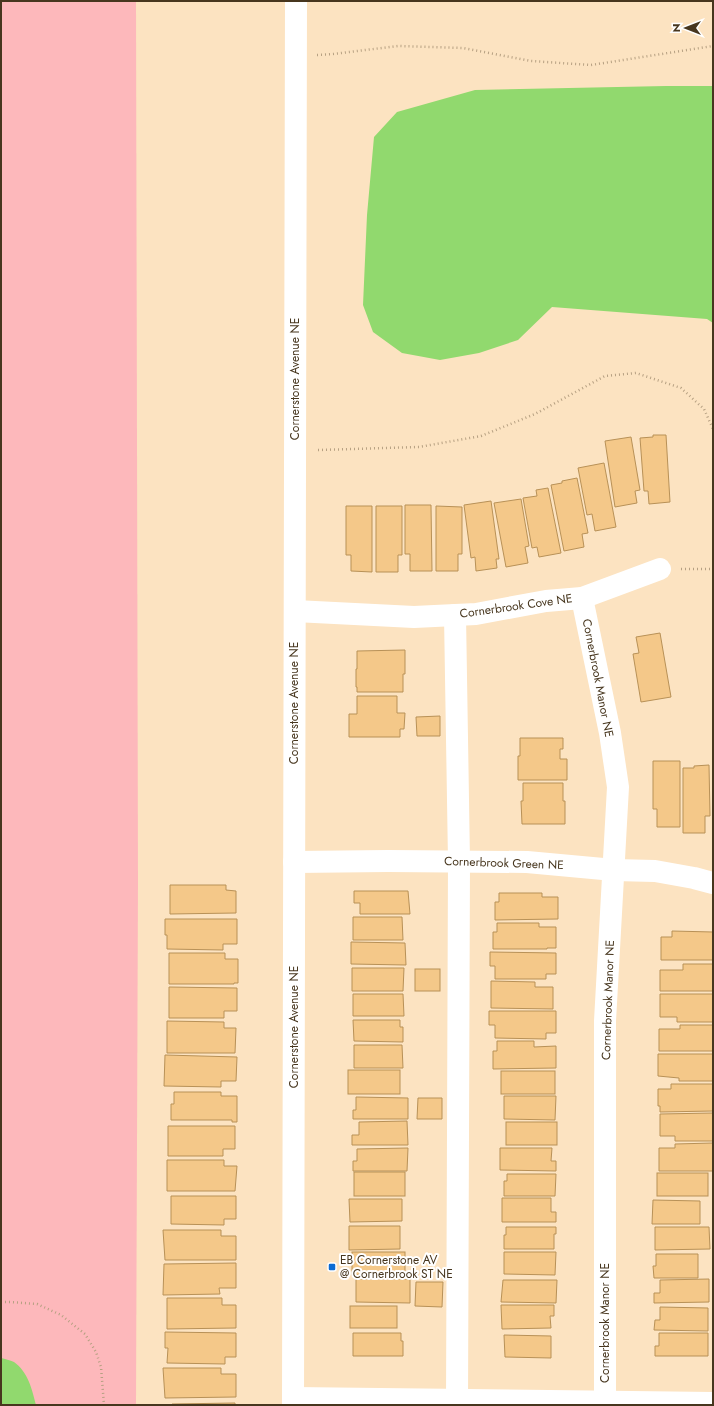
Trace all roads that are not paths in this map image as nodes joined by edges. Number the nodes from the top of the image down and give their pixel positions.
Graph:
1 (296, 1) edge
2 (660, 569) road end
3 (582, 598) junction
4 (295, 611) junction
5 (455, 615) junction
6 (459, 861) junction
7 (294, 862) junction
8 (614, 870) junction
9 (713, 883) edge
10 (293, 1402) edge
11 (456, 1403) edge
12 (713, 1403) edge
13 (605, 1404) edge

1 - 4 street, Cornerstone Avenue NE
2 - 3 street, Cornerbrook Cove NE
3 - 5 street, Cornerbrook Cove NE
3 - 8 street, Cornerbrook Manor NE
4 - 5 street, Cornerbrook Cove NE
4 - 7 street, Cornerstone Avenue NE
5 - 6 street
6 - 7 street, Cornerbrook Green NE
6 - 8 street, Cornerbrook Green NE
6 - 11 street
7 - 10 street, Cornerstone Avenue NE
8 - 9 street, Cornerbrook Green NE
8 - 13 street, Cornerbrook Manor NE
10 - 11 street
11 - 13 street
12 - 13 street

